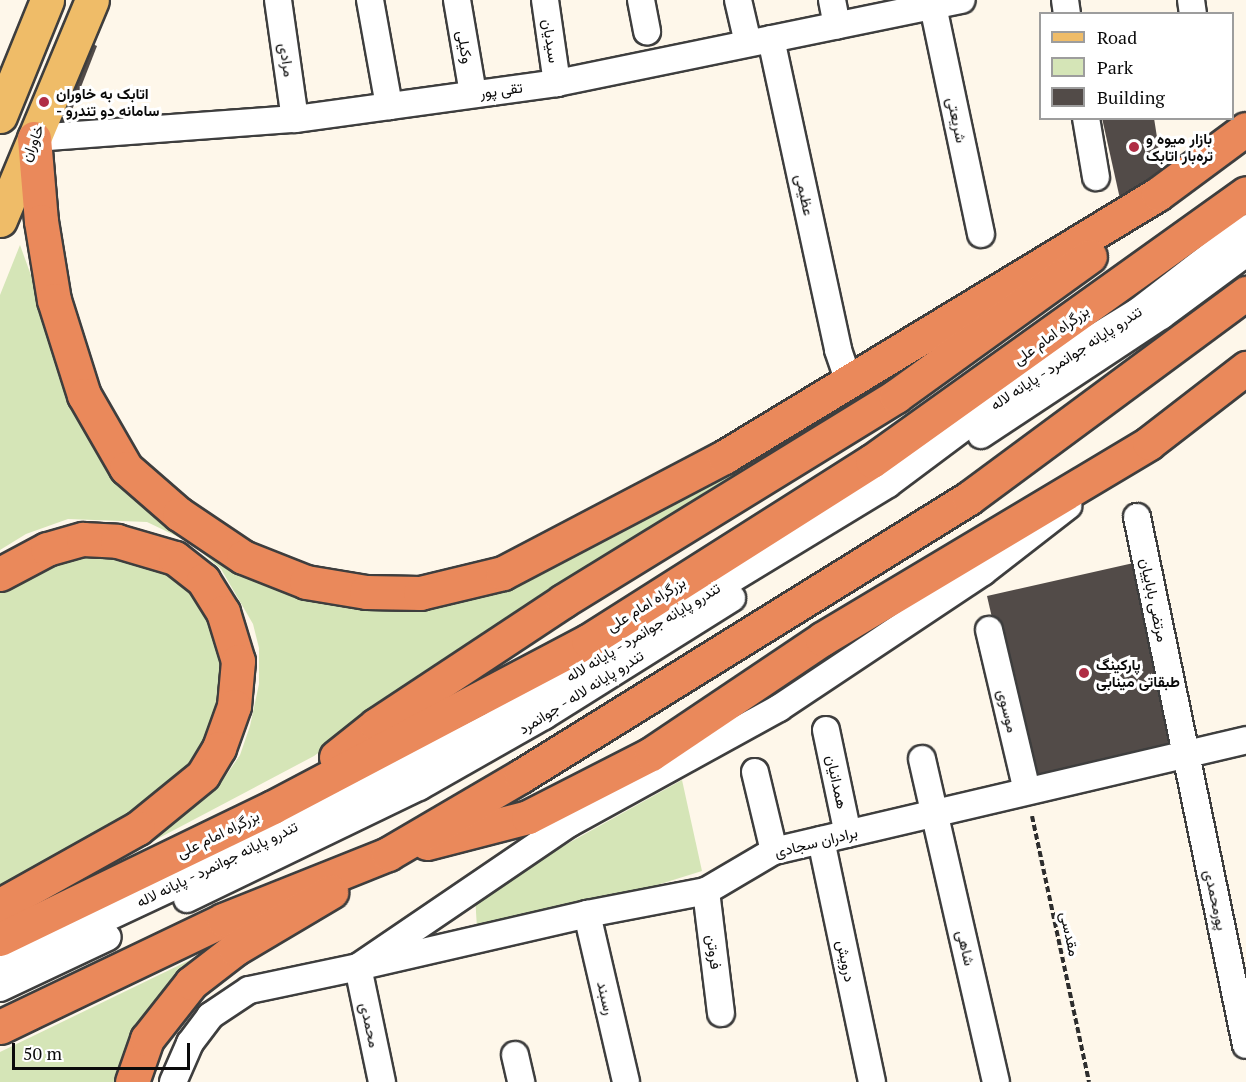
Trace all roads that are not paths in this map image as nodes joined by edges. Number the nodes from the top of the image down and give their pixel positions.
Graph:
1 (47, 0) edge
2 (92, 0) edge
3 (278, 0) edge
4 (370, 0) edge
5 (457, 0) edge
6 (545, 0) edge
7 (641, 0) edge
8 (738, 0) edge
9 (832, 0) edge
10 (962, 0) edge
11 (933, 6) junction
12 (837, 26) junction
13 (647, 31) dead end
14 (760, 41) junction
15 (557, 83) junction
16 (473, 94) junction
17 (389, 106) junction
18 (0, 116) edge
19 (295, 119) junction
20 (1086, 120) edge
21 (1246, 129) edge
22 (34, 138) junction
23 (1096, 177) dead end
24 (1246, 193) edge
25 (1158, 194) junction
26 (0, 220) edge
27 (1246, 228) edge
28 (981, 234) dead end
29 (1246, 252) edge
30 (1246, 292) edge
31 (1246, 368) edge
32 (850, 384) junction
33 (1149, 443) junction
34 (1137, 518) dead end
35 (0, 574) edge
36 (989, 630) dead end
37 (826, 730) dead end
38 (1246, 740) edge
39 (1186, 754) junction
40 (922, 759) dead end
41 (755, 772) dead end
42 (1027, 791) junction
43 (273, 807) junction
44 (935, 813) junction
45 (848, 834) junction
46 (821, 840) junction
47 (774, 851) junction
48 (388, 854) junction
49 (706, 891) junction
50 (0, 905) edge
51 (586, 914) junction
52 (0, 939) edge
53 (358, 967) junction
54 (0, 968) edge
55 (0, 988) edge
56 (721, 1012) dead end
57 (0, 1027) edge
58 (1246, 1045) edge
59 (515, 1055) dead end
60 (132, 1082) edge
61 (173, 1082) edge
62 (382, 1082) edge
63 (521, 1082) edge
64 (626, 1082) edge
65 (872, 1082) edge
66 (996, 1082) edge

1 - 18 main road
2 - 22 main road, خاوران
3 - 19 street, مرادی
4 - 17 street
5 - 16 street, وکیلی
6 - 15 street, سیدیان
7 - 13 street
8 - 14 street, عظیمی
9 - 12 street
10 - 11 street, تقی پور
11 - 12 street, تقی پور
11 - 28 street, شریعتی
12 - 14 street, تقی پور
14 - 15 street, تقی پور
14 - 32 street, عظیمی
15 - 16 street, تقی پور
16 - 17 street, تقی پور
17 - 19 street, تقی پور
19 - 22 street, تقی پور
20 - 23 street
21 - 25 highway
22 - 26 main road, خاوران
22 - 32 highway
24 - 43 highway, بزرگراه امام علی
25 - 32 highway
25 - 43 highway
27 - 54 street, تندرو پایانه جوانمرد - پایانه لاله
29 - 55 street, تندرو پایانه لاله - جوانمرد
30 - 48 highway
31 - 33 highway
33 - 48 highway
33 - 53 street
34 - 39 street, مرتضی باباییان
35 - 50 highway
36 - 42 street, موسوی
37 - 45 street, همدانیان
38 - 39 street, برادران سجادی
39 - 42 street, برادران سجادی
39 - 58 street, پورمحمدی
40 - 44 street, شاهی
41 - 47 street
42 - 44 street, برادران سجادی
43 - 52 highway, بزرگراه امام علی
44 - 45 street, برادران سجادی
44 - 66 street, شاهی
45 - 46 street, برادران سجادی
46 - 47 street, برادران سجادی
46 - 65 street, درویش
47 - 49 street, برادران سجادی
48 - 57 highway
48 - 60 highway
49 - 51 street, برادران سجادی
49 - 56 street, فروتن
51 - 53 street, برادران سجادی
51 - 64 street, رسبند
53 - 61 street, برادران سجادی
53 - 62 street, محمدی
59 - 63 street

